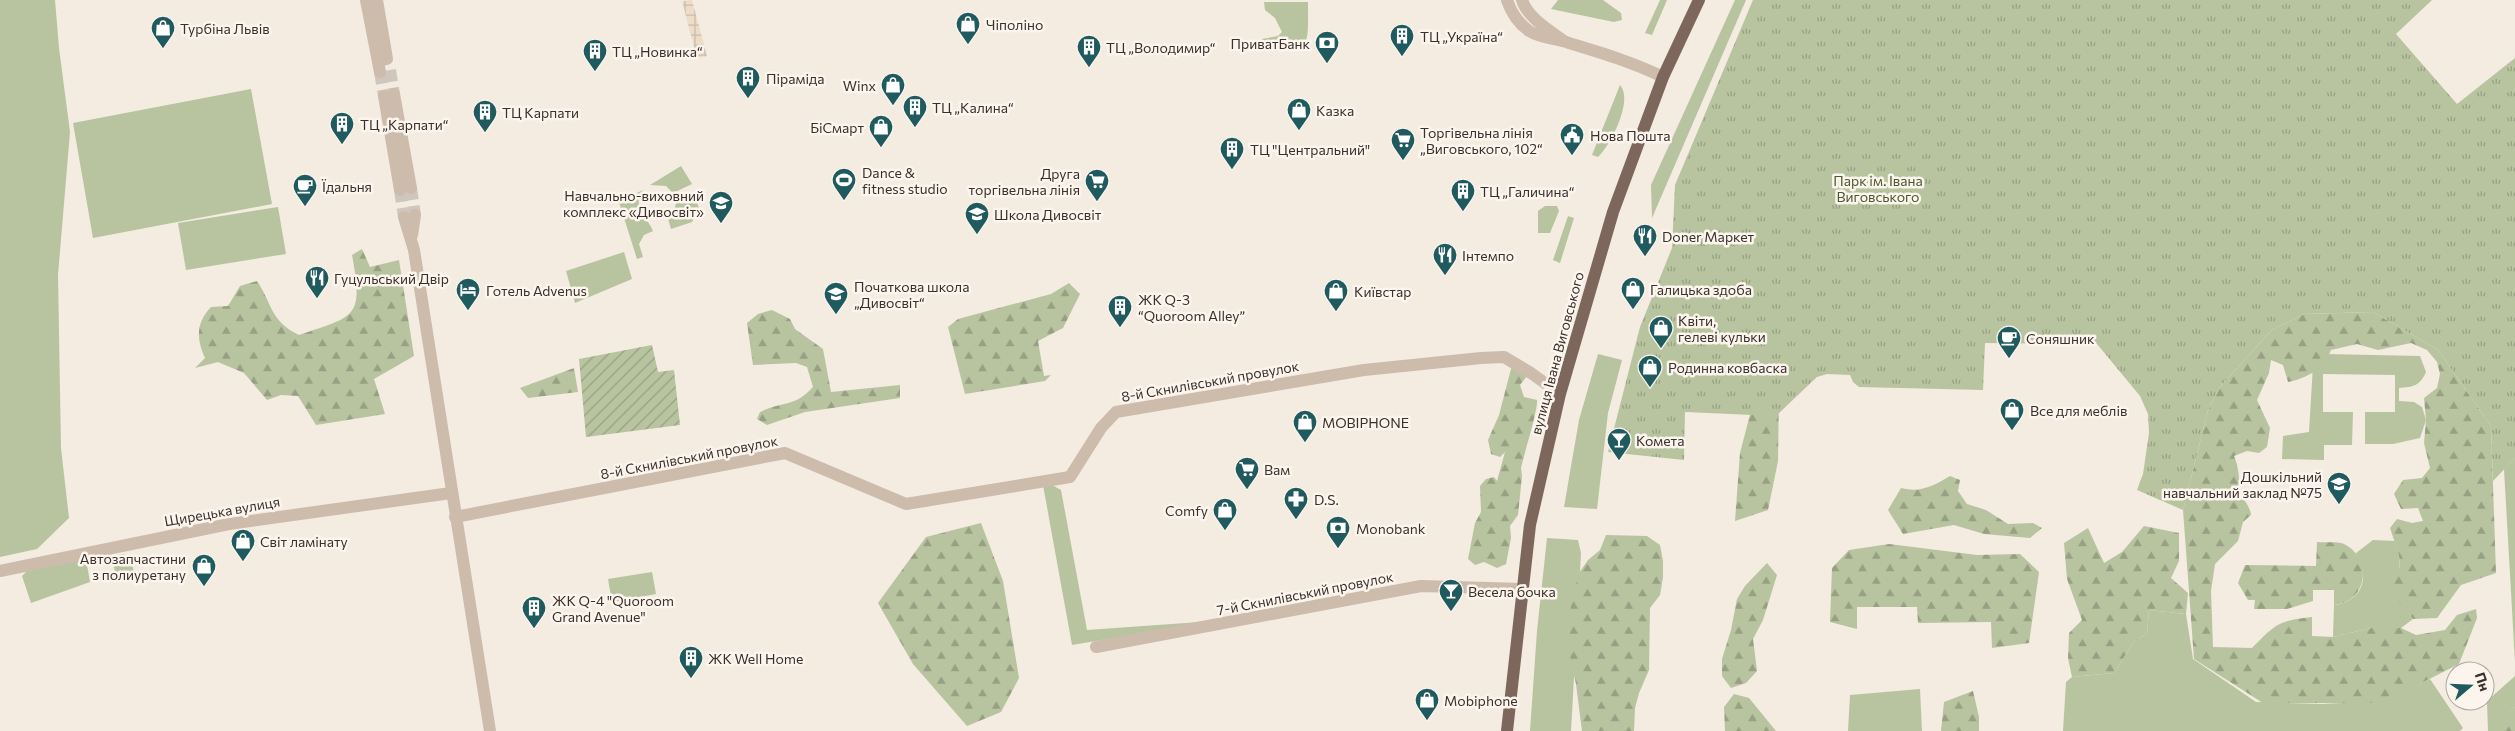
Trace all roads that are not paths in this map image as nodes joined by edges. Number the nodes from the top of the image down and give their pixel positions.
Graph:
1 (366, 0) edge
2 (376, 0) edge
3 (1507, 0) edge
4 (1522, 0) edge
5 (1700, 0) edge
6 (1564, 41) junction
7 (1663, 77) junction
8 (389, 95) tunnel mouth
9 (406, 189) tunnel mouth
10 (410, 216) tunnel mouth
11 (1560, 394) junction
12 (451, 493) junction
13 (455, 517) junction
14 (0, 571) edge
15 (1522, 589) junction
16 (1096, 647) dead end
17 (490, 731) edge
18 (1507, 731) edge

1 - 2 street
3 - 6 street
4 - 6 street
5 - 7 main road, вулиця Івана Виговського
6 - 7 street
7 - 11 main road, вулиця Івана Виговського
8 - 9 street
10 - 12 street
11 - 13 street, 8-й Скнилівський провулок
11 - 15 main road, вулиця Івана Виговського
12 - 13 street
12 - 14 street, Щирецька вулиця
13 - 17 street
15 - 16 street, 7-й Скнилівський провулок
15 - 18 main road, вулиця Івана Виговського

